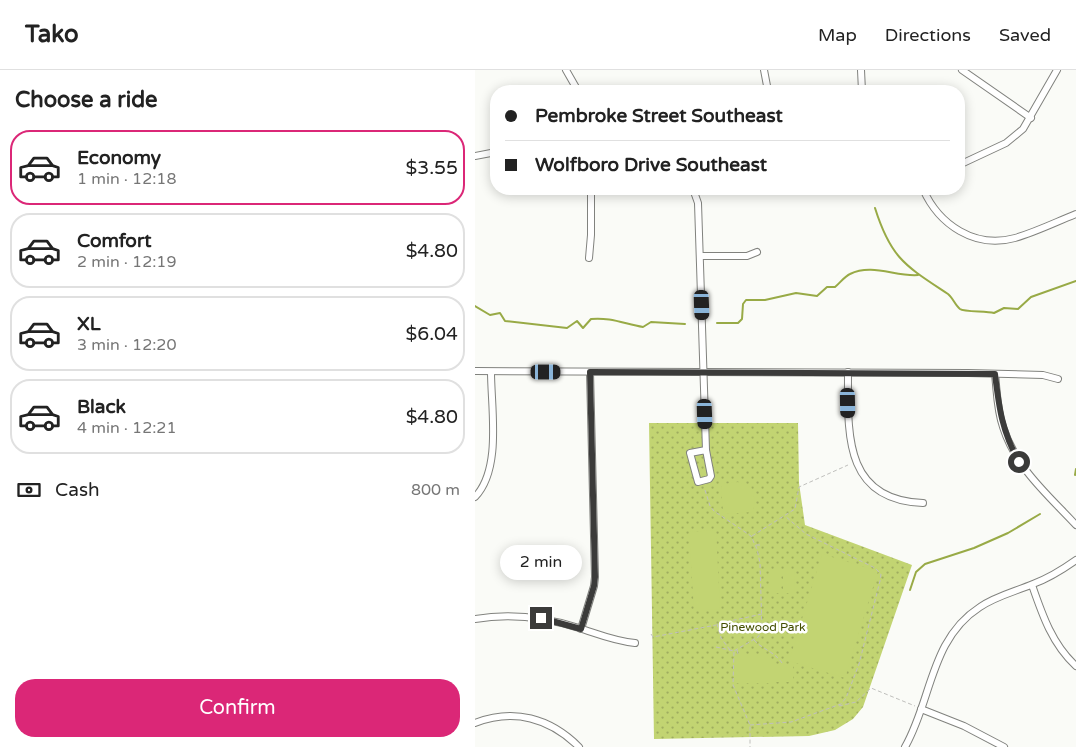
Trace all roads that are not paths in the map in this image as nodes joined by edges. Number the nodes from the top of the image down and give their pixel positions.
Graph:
1 (566, 70) edge
2 (764, 70) edge
3 (861, 70) edge
4 (963, 70) edge
5 (1057, 70) edge
6 (575, 85) edge
7 (767, 85) edge
8 (862, 85) edge
9 (1031, 118) junction
10 (490, 153) edge
11 (475, 156) edge
12 (965, 162) edge
13 (591, 195) edge
14 (695, 195) edge
15 (926, 195) edge
16 (1076, 214) edge
17 (757, 252) dead end
18 (701, 256) junction
19 (589, 258) dead end
20 (475, 371) edge
21 (491, 372) junction
22 (590, 372) junction
23 (703, 372) junction
24 (848, 372) junction
25 (995, 374) junction
26 (1058, 378) dead end
27 (706, 450) junction
28 (475, 497) edge
29 (923, 503) dead end
30 (1076, 524) edge
31 (1076, 560) edge
32 (1032, 585) junction
33 (475, 619) edge
34 (581, 629) junction
35 (635, 643) dead end
36 (1076, 666) edge
37 (921, 708) junction
38 (475, 723) edge
39 (579, 747) edge
40 (905, 747) edge
41 (1004, 747) edge

1 - 6 street
2 - 7 street
3 - 8 street
4 - 9 street
5 - 9 street
9 - 12 street
10 - 11 street
13 - 19 street
14 - 18 street
15 - 16 street
17 - 18 street
18 - 23 street
20 - 21 street
21 - 22 street
21 - 28 street
22 - 23 street
22 - 34 street
23 - 24 street
23 - 27 street
24 - 25 street
24 - 29 street
25 - 26 street
25 - 30 street
27 - 27 street
31 - 32 street
32 - 36 street
32 - 37 street
33 - 34 street
34 - 35 street
37 - 40 street
37 - 41 street
38 - 39 street

